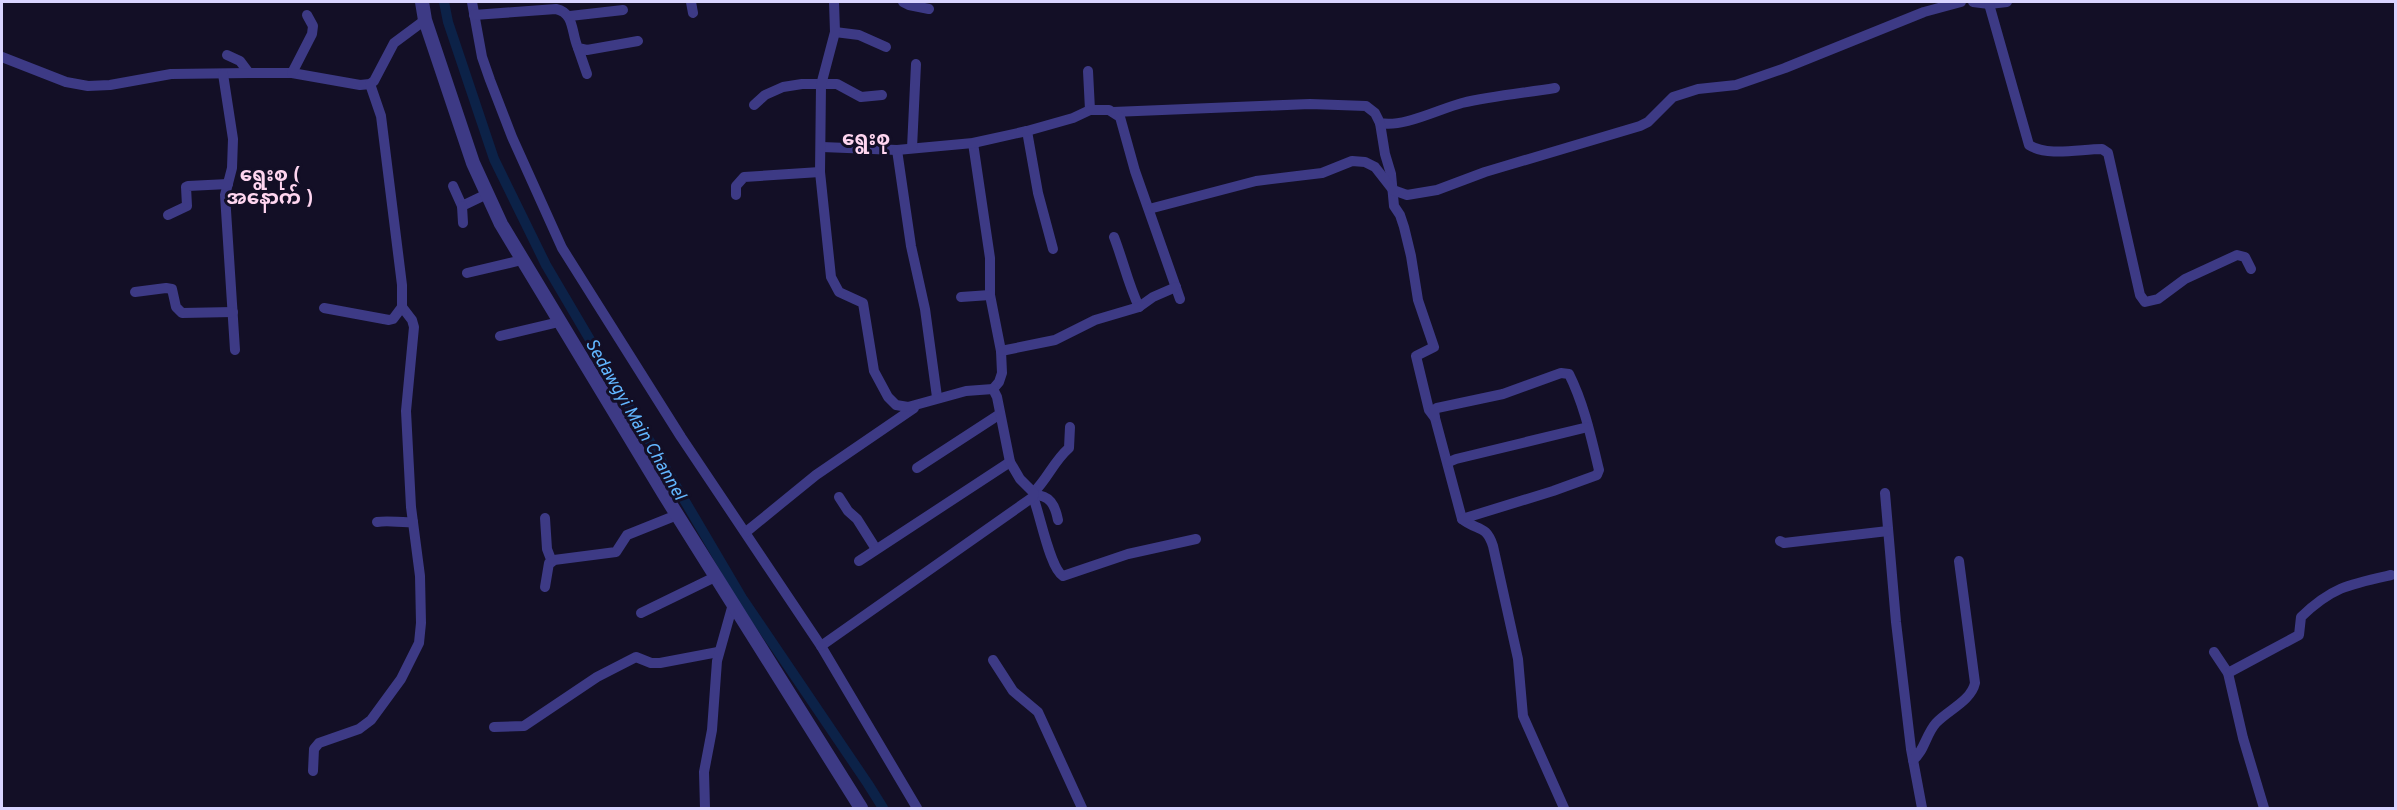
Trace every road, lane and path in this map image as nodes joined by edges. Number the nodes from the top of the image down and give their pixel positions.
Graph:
1 (422, 2) edge
2 (472, 2) edge
3 (691, 2) edge
4 (834, 2) edge
5 (903, 2) edge
6 (1961, 2) edge
7 (1973, 2) edge
8 (2007, 2) edge
9 (1989, 4) junction
10 (929, 9) dead end
11 (623, 10) dead end
12 (693, 14) dead end
13 (307, 15) dead end
14 (474, 15) junction
15 (570, 16) junction
16 (426, 20) junction
17 (835, 32) junction
18 (638, 41) dead end
19 (886, 47) dead end
20 (578, 48) junction
21 (227, 55) dead end
22 (2, 57) edge
23 (916, 64) dead end
24 (1088, 71) dead end
25 (249, 73) junction
26 (292, 73) junction
27 (223, 74) junction
28 (587, 74) dead end
29 (370, 84) junction
30 (821, 85) junction
31 (1555, 88) dead end
32 (882, 95) dead end
33 (754, 105) dead end
34 (1090, 110) junction
35 (1113, 112) junction
36 (1380, 123) junction
37 (1027, 131) junction
38 (973, 143) junction
39 (822, 147) junction
40 (912, 148) junction
41 (897, 150) junction
42 (820, 172) junction
43 (228, 184) junction
44 (453, 186) dead end
45 (1393, 190) junction
46 (487, 194) junction
47 (736, 195) dead end
48 (462, 206) junction
49 (1149, 209) junction
50 (168, 215) dead end
51 (463, 223) dead end
52 (1114, 237) dead end
53 (1053, 249) dead end
54 (522, 260) junction
55 (2251, 269) dead end
56 (467, 273) dead end
57 (1176, 287) junction
58 (135, 292) dead end
59 (990, 294) junction
60 (961, 297) dead end
61 (1180, 298) dead end
62 (402, 307) junction
63 (1139, 307) junction
64 (324, 308) dead end
65 (233, 312) junction
66 (558, 322) junction
67 (500, 336) dead end
68 (235, 350) dead end
69 (1001, 351) junction
70 (993, 389) junction
71 (938, 397) junction
72 (918, 405) junction
73 (1000, 414) junction
74 (1435, 418) junction
75 (1070, 427) dead end
76 (1588, 427) junction
77 (1010, 462) junction
78 (1449, 462) junction
79 (917, 468) dead end
80 (1885, 493) dead end
81 (1033, 494) junction
82 (839, 497) dead end
83 (677, 515) junction
84 (545, 518) dead end
85 (1462, 519) junction
86 (1058, 520) dead end
87 (377, 522) dead end
88 (413, 522) junction
89 (1888, 531) junction
90 (746, 532) junction
91 (1196, 539) dead end
92 (1780, 541) dead end
93 (876, 549) junction
94 (859, 561) dead end
95 (1959, 561) dead end
96 (552, 562) junction
97 (2391, 575) dead end
98 (715, 577) junction
99 (545, 587) dead end
100 (733, 604) junction
101 (641, 613) dead end
102 (821, 646) junction
103 (718, 652) junction
104 (2214, 652) dead end
105 (993, 660) dead end
106 (2228, 673) junction
107 (494, 728) dead end
108 (1913, 760) junction
109 (313, 771) dead end
110 (705, 808) edge
111 (861, 808) edge
112 (917, 808) edge
113 (1082, 808) edge
114 (1564, 808) edge
115 (1922, 808) edge
116 (2264, 808) edge

1 - 16 street
2 - 14 street
3 - 12 street
4 - 17 street
5 - 10 street
6 - 45 street
7 - 9 street
8 - 9 street
9 - 55 street
11 - 15 street
13 - 26 street
14 - 15 street
14 - 90 street
15 - 20 street
16 - 29 street
16 - 46 street
17 - 19 street
17 - 30 street
18 - 20 street
20 - 28 street
21 - 25 street
22 - 27 street
23 - 40 street
24 - 34 street
25 - 26 street
25 - 27 street
26 - 29 street
27 - 43 street
29 - 62 street
30 - 32 street
30 - 33 street
30 - 39 street
31 - 36 street
34 - 35 street
34 - 37 street
35 - 36 street
35 - 49 street
36 - 45 street
37 - 38 street
37 - 53 street
38 - 40 street
38 - 59 street
39 - 41 street
39 - 42 street
40 - 41 street
41 - 71 street
42 - 47 street
42 - 72 street
43 - 50 street
43 - 65 street
44 - 48 street
45 - 49 street
45 - 74 street
46 - 48 street
46 - 54 street
48 - 51 street
49 - 57 street
52 - 63 street
54 - 56 street
54 - 66 street
57 - 61 street
57 - 63 street
58 - 65 street
59 - 60 street
59 - 69 street
62 - 64 street
62 - 88 street
63 - 69 street
65 - 68 street
66 - 67 street
66 - 83 street
69 - 70 street
70 - 71 street
70 - 73 street
71 - 72 street
72 - 90 street
73 - 77 street
73 - 79 street
74 - 76 street
74 - 78 street
75 - 81 street
76 - 78 street
76 - 85 street
77 - 81 street
77 - 93 street
78 - 85 street
80 - 89 street
81 - 86 street
81 - 91 street
81 - 102 street
82 - 93 street
83 - 96 street
83 - 98 street
84 - 96 street
85 - 114 street
87 - 88 street
88 - 109 street
89 - 92 street
89 - 108 street
90 - 102 street
93 - 94 street
95 - 108 street
96 - 99 street
97 - 106 street
98 - 100 street
98 - 101 street
100 - 103 street
100 - 111 street
102 - 112 street
103 - 107 street
103 - 110 street
104 - 106 street
105 - 113 street
106 - 116 street
108 - 115 street

